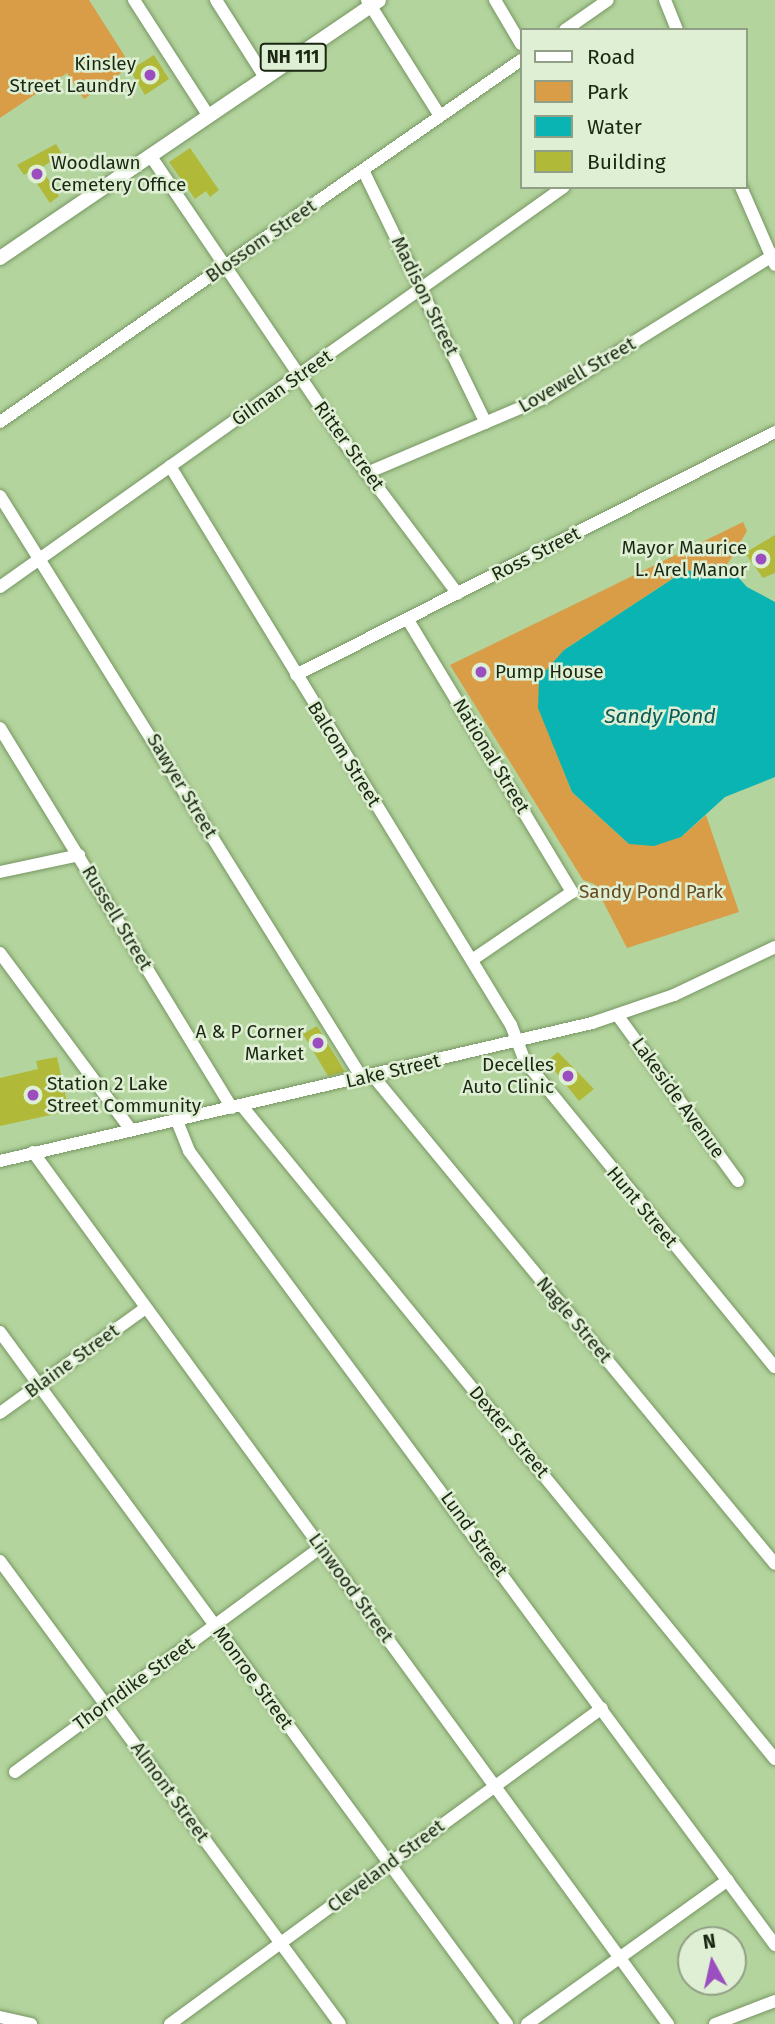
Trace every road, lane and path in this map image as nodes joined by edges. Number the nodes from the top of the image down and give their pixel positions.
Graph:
1 (134, 0) edge
2 (216, 0) edge
3 (495, 0) edge
4 (608, 0) edge
5 (665, 0) edge
6 (372, 2) edge
7 (568, 28) edge
8 (676, 28) edge
9 (520, 42) edge
10 (520, 61) edge
11 (264, 76) junction
12 (208, 114) junction
13 (440, 116) junction
14 (150, 155) junction
15 (363, 170) junction
16 (561, 189) edge
17 (742, 189) edge
18 (0, 258) edge
19 (774, 259) edge
20 (224, 267) junction
21 (422, 288) junction
22 (299, 376) junction
23 (0, 422) edge
24 (486, 423) junction
25 (775, 432) edge
26 (170, 466) junction
27 (367, 473) junction
28 (0, 496) edge
29 (41, 556) junction
30 (0, 587) edge
31 (458, 594) junction
32 (408, 620) junction
33 (296, 675) junction
34 (0, 728) edge
35 (79, 855) junction
36 (0, 872) edge
37 (775, 947) edge
38 (0, 953) edge
39 (472, 960) junction
40 (618, 1016) junction
41 (517, 1042) junction
42 (367, 1077) junction
43 (237, 1107) junction
44 (177, 1121) junction
45 (131, 1130) junction
46 (33, 1152) junction
47 (0, 1161) edge
48 (738, 1181) dead end
49 (144, 1309) junction
50 (0, 1332) edge
51 (775, 1367) edge
52 (38, 1385) junction
53 (0, 1413) edge
54 (321, 1547) junction
55 (0, 1561) edge
56 (775, 1564) edge
57 (215, 1624) junction
58 (105, 1704) junction
59 (602, 1708) junction
60 (775, 1759) edge
61 (15, 1772) dead end
62 (494, 1786) junction
63 (389, 1863) junction
64 (728, 1880) junction
65 (281, 1944) junction
66 (775, 1945) edge
67 (621, 1957) junction
68 (775, 2001) edge
69 (0, 2017) edge
70 (31, 2024) edge
71 (170, 2024) edge
72 (340, 2024) edge
73 (507, 2024) edge
74 (527, 2024) edge
75 (668, 2024) edge
76 (715, 2024) edge

1 - 12 street
2 - 11 street
3 - 9 street
4 - 7 street
5 - 8 street
6 - 11 main road, NH 111
6 - 13 street
10 - 13 street, Blossom Street
11 - 12 main road, NH 111
12 - 14 main road, NH 111
13 - 15 street, Blossom Street
14 - 18 main road, NH 111
14 - 20 street, Ritter Street
15 - 20 street, Blossom Street
15 - 21 street, Madison Street
16 - 21 street, Gilman Street
17 - 19 street
19 - 24 street, Lovewell Street
20 - 22 street, Ritter Street
20 - 23 street, Blossom Street
21 - 22 street, Gilman Street
21 - 24 street, Madison Street
22 - 26 street, Gilman Street
22 - 27 street, Ritter Street
24 - 27 street, Lovewell Street
25 - 31 street, Ross Street
26 - 29 street, Gilman Street
26 - 33 street, Balcom Street
27 - 31 street, Ritter Street
28 - 29 street, Sawyer Street
29 - 30 street, Gilman Street
29 - 42 street, Sawyer Street
31 - 32 street, Ross Street
32 - 33 street, Ross Street
32 - 39 street, National Street
33 - 39 street, Balcom Street
34 - 35 street, Russell Street
35 - 36 street
35 - 43 street, Russell Street
37 - 40 street, Lake Street
38 - 45 street
39 - 41 street, Balcom Street
40 - 41 street, Lake Street
40 - 48 street, Lakeside Avenue
41 - 42 street, Lake Street
41 - 51 street, Hunt Street
42 - 43 street, Lake Street
42 - 56 street, Nagle Street
43 - 44 street, Lake Street
43 - 60 street, Dexter Street
44 - 45 street, Lake Street
44 - 59 street, Lund Street
45 - 46 street, Lake Street
46 - 47 street, Lake Street
46 - 49 street, Linwood Street
49 - 52 street, Blaine Street
49 - 54 street, Linwood Street
50 - 52 street, Monroe Street
52 - 53 street, Blaine Street
52 - 57 street, Monroe Street
54 - 57 street, Thorndike Street
54 - 62 street, Linwood Street
55 - 58 street, Almont Street
57 - 58 street, Thorndike Street
57 - 63 street, Monroe Street
58 - 61 street, Thorndike Street
58 - 65 street, Almont Street
59 - 62 street, Cleveland Street
59 - 64 street, Lund Street
62 - 63 street, Cleveland Street
62 - 67 street, Linwood Street
63 - 65 street, Cleveland Street
63 - 73 street, Monroe Street
64 - 66 street, Lund Street
64 - 67 street
65 - 71 street, Cleveland Street
65 - 72 street, Almont Street
67 - 74 street
67 - 75 street, Linwood Street
68 - 76 street
69 - 70 street

